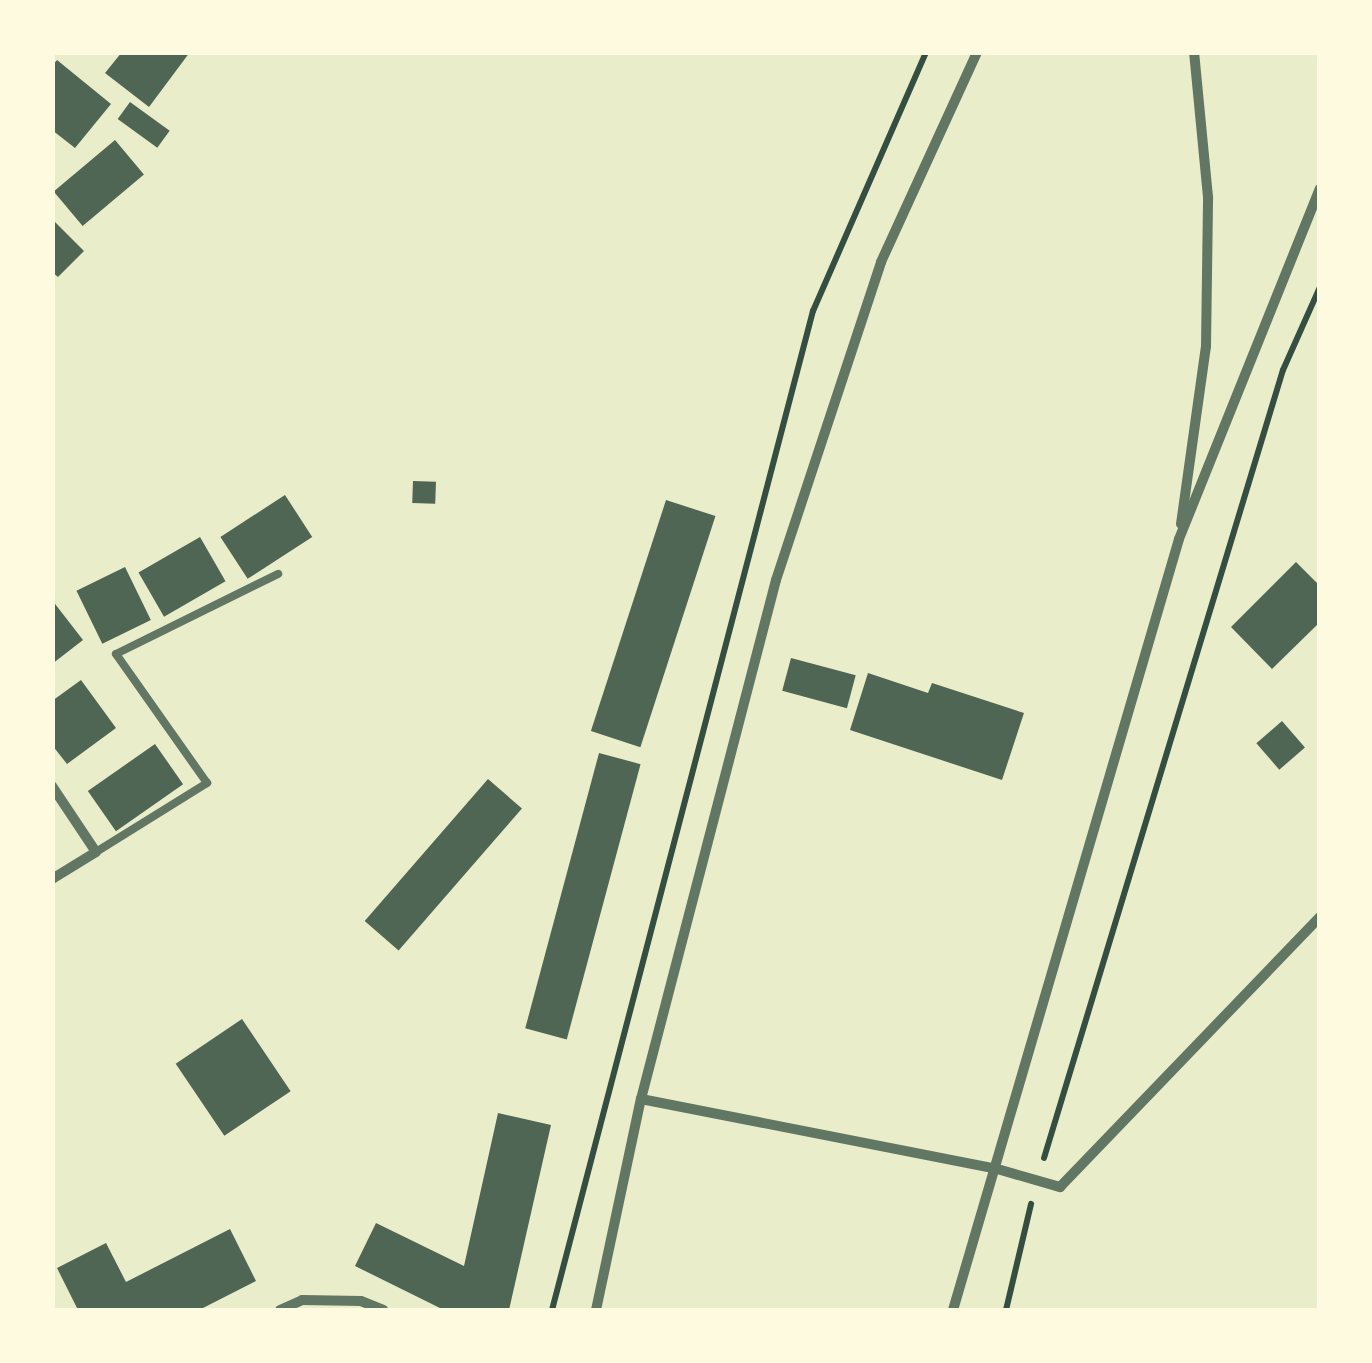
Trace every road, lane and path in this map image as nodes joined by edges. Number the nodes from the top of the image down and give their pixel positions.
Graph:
1 (977, 52) edge
2 (1194, 52) edge
3 (1320, 189) edge
4 (1320, 287) edge
5 (1179, 539) junction
6 (278, 574) dead end
7 (52, 786) edge
8 (96, 852) junction
9 (52, 879) edge
10 (1320, 917) edge
11 (641, 1099) junction
12 (994, 1168) junction
13 (1037, 1179) junction
14 (280, 1310) edge
15 (383, 1310) edge
16 (596, 1310) edge
17 (953, 1310) edge
18 (1006, 1310) edge

1 - 11 street
2 - 5 street
3 - 5 street
4 - 13 path
5 - 12 street
6 - 8 lane
7 - 8 street
8 - 9 street
10 - 13 street
11 - 12 street
11 - 16 street
12 - 13 street
12 - 17 street
13 - 18 path
14 - 15 street

